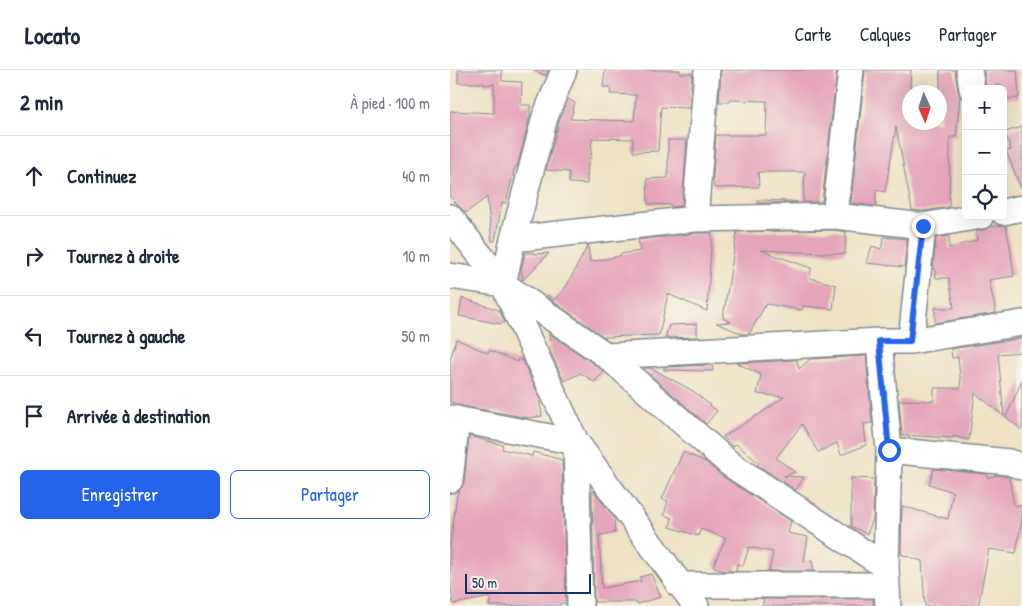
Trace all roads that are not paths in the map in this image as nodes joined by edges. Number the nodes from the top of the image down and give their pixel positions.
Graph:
1 (564, 70) edge
2 (707, 70) edge
3 (851, 70) edge
4 (969, 70) edge
5 (971, 85) edge
6 (1022, 208) edge
7 (1007, 211) edge
8 (835, 216) junction
9 (450, 217) edge
10 (695, 219) junction
11 (962, 219) edge
12 (923, 226) junction
13 (513, 239) junction
14 (450, 276) edge
15 (503, 284) junction
16 (1022, 323) edge
17 (879, 341) junction
18 (910, 341) junction
19 (607, 356) junction
20 (453, 418) edge
21 (576, 442) junction
22 (889, 450) junction
23 (1022, 467) edge
24 (450, 480) edge
25 (679, 585) junction
26 (887, 586) edge
27 (580, 606) edge
28 (696, 606) edge

1 - 13 street
2 - 10 street
3 - 8 street
4 - 5 street
6 - 7 street
8 - 10 street
8 - 12 street
9 - 15 street
10 - 13 street
11 - 12 street
12 - 18 street
13 - 15 street
14 - 15 street
15 - 19 street
15 - 21 street
16 - 18 street
17 - 18 street
17 - 19 street
17 - 22 street
19 - 26 street
20 - 21 street
20 - 24 street
21 - 25 street
21 - 27 street
22 - 23 street
22 - 26 street
25 - 26 street
25 - 28 street

